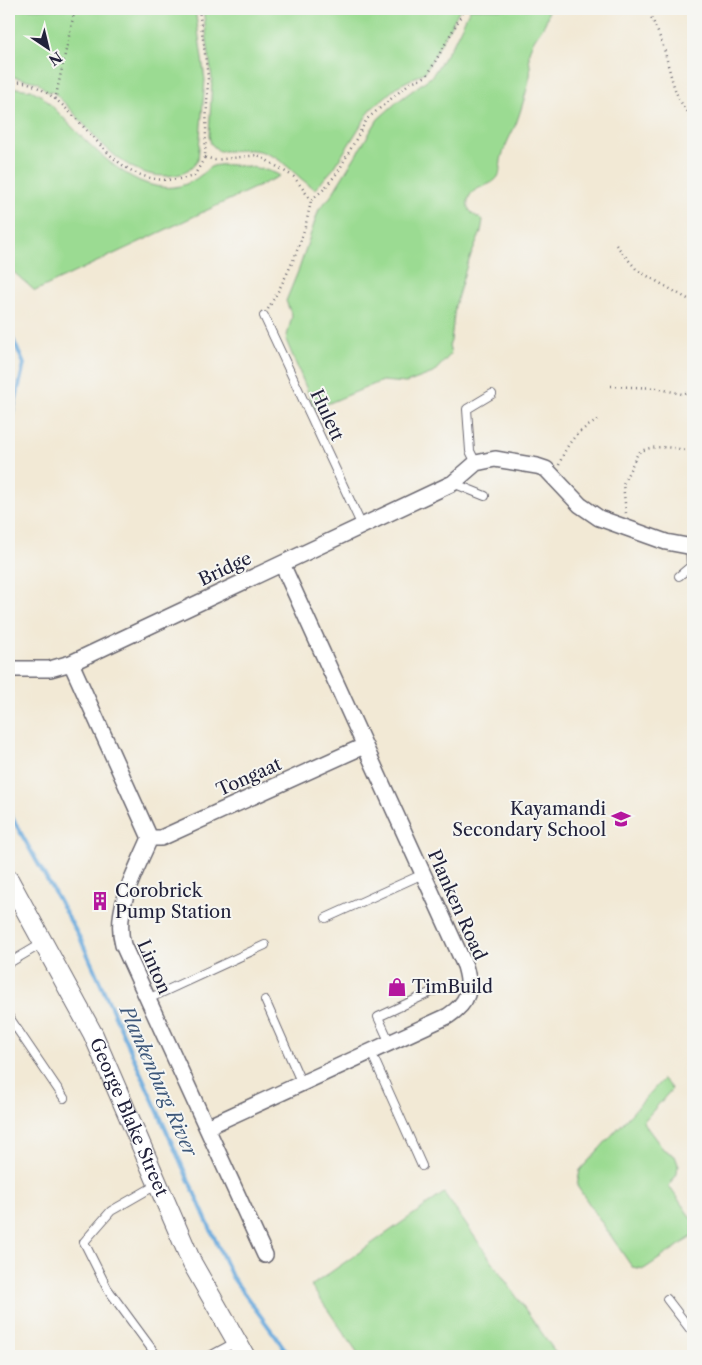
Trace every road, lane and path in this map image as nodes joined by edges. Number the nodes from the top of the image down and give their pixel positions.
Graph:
1 (75, 9) edge
2 (199, 9) edge
3 (465, 9) edge
4 (647, 9) edge
5 (654, 9) edge
6 (673, 9) edge
7 (9, 81) edge
8 (55, 100) junction
9 (693, 117) edge
10 (205, 157) junction
11 (311, 200) junction
12 (616, 245) dead end
13 (693, 302) edge
14 (264, 316) joint
15 (611, 386) dead end
16 (693, 392) edge
17 (492, 394) dead end
18 (599, 420) dead end
19 (693, 452) edge
20 (476, 463) junction
21 (556, 479) junction
22 (453, 483) junction
23 (485, 496) dead end
24 (362, 526) junction
25 (637, 531) junction
26 (691, 547) edge
27 (282, 564) junction
28 (692, 569) edge
29 (679, 576) dead end
30 (71, 663) junction
31 (9, 669) edge
32 (364, 746) junction
33 (150, 838) junction
34 (423, 874) junction
35 (9, 880) edge
36 (326, 918) dead end
37 (43, 943) junction
38 (265, 945) dead end
39 (9, 963) edge
40 (440, 988) dead end
41 (148, 999) junction
42 (265, 1000) dead end
43 (9, 1017) edge
44 (390, 1043) junction
45 (371, 1052) junction
46 (302, 1084) junction
47 (64, 1098) dead end
48 (207, 1127) junction
49 (422, 1166) dead end
50 (158, 1184) junction
51 (265, 1255) dead end
52 (667, 1299) dead end
53 (693, 1333) edge
54 (241, 1349) edge
55 (157, 1356) edge
56 (210, 1356) edge

1 - 8 path
2 - 10 path
3 - 11 path
4 - 9 path
5 - 6 path
7 - 8 path
8 - 10 path
10 - 11 path
11 - 14 path
12 - 13 path
14 - 24 lane, Hulett
15 - 16 path
17 - 20 lane
18 - 21 path
19 - 25 path
20 - 21 street
20 - 22 street, Bridge
21 - 25 street
22 - 23 lane
22 - 24 street, Bridge
24 - 27 street, Bridge
25 - 26 street
26 - 28 lane
27 - 30 street, Bridge
27 - 32 street, Planken Road
28 - 29 lane
30 - 31 street, Bridge
30 - 33 street
32 - 33 street, Tongaat
32 - 34 street, Planken Road
33 - 41 street, Linton
34 - 36 lane
34 - 44 street, Planken Road
35 - 37 street, George Blake Street
37 - 39 lane
37 - 50 street, George Blake Street
38 - 41 lane
40 - 44 lane
41 - 48 street, Linton
42 - 46 lane
43 - 47 lane
44 - 45 street, Planken Road
45 - 46 street, Planken Road
45 - 49 lane
46 - 48 street, Planken Road
48 - 51 street, Linton
50 - 54 street, George Blake Street
50 - 55 lane
52 - 53 lane
54 - 56 lane

